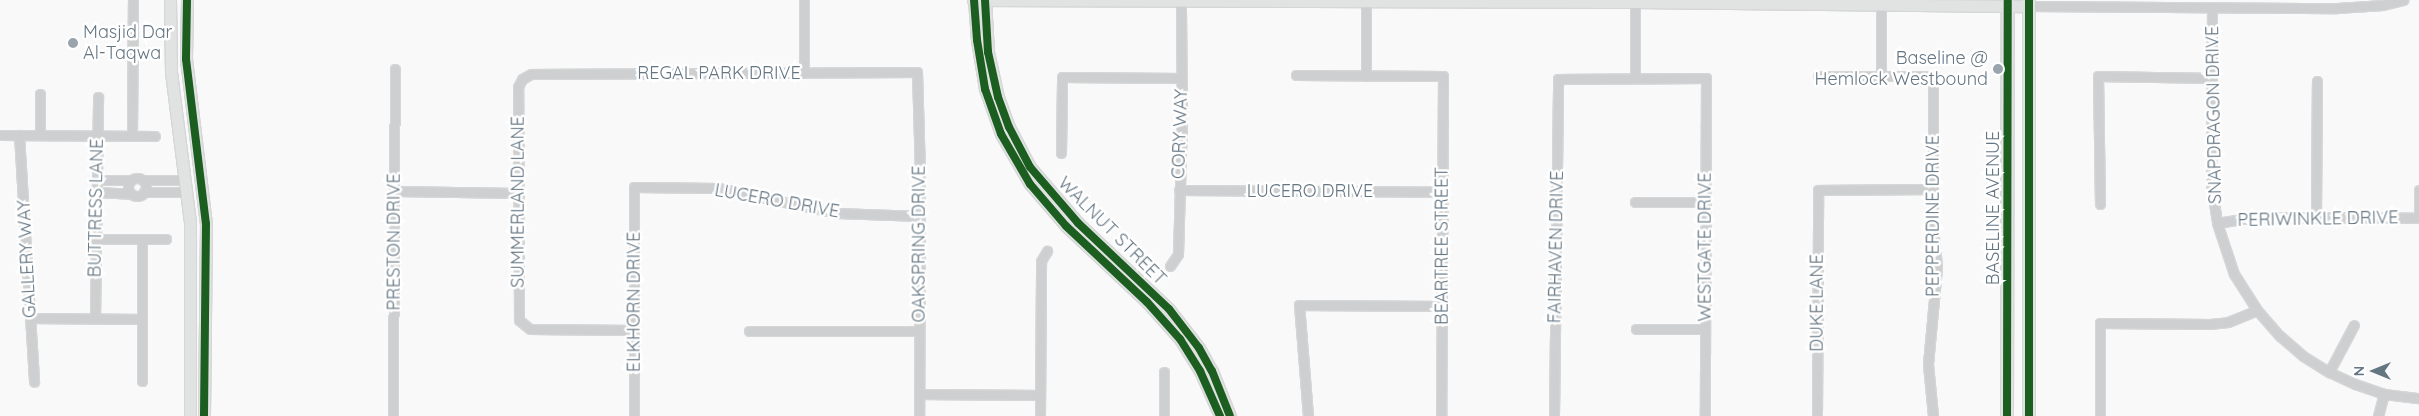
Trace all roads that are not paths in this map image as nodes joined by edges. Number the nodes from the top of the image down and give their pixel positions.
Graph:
1 (133, 0) edge
2 (170, 0) edge
3 (186, 0) edge
4 (804, 0) edge
5 (974, 0) edge
6 (985, 0) edge
7 (1181, 0) edge
8 (1310, 0) edge
9 (2403, 0) edge
10 (1429, 1) edge
11 (1366, 2) junction
12 (1635, 2) junction
13 (1788, 2) edge
14 (2008, 3) edge
15 (2029, 3) edge
16 (1881, 4) junction
17 (2266, 4) edge
18 (2337, 4) edge
19 (2212, 7) junction
20 (395, 68) dead end
21 (917, 72) joint
22 (804, 73) junction
23 (1296, 75) dead end
24 (1366, 76) junction
25 (1818, 76) dead end
26 (1881, 76) junction
27 (1181, 78) junction
28 (1634, 78) junction
29 (2212, 78) junction
30 (522, 79) joint
31 (2317, 81) dead end
32 (40, 94) dead end
33 (98, 97) dead end
34 (0, 135) edge
35 (19, 135) junction
36 (40, 135) junction
37 (97, 136) junction
38 (132, 136) junction
39 (155, 136) dead end
40 (1061, 153) dead end
41 (97, 180) junction
42 (129, 180) junction
43 (144, 180) junction
44 (184, 180) junction
45 (634, 187) joint
46 (1932, 189) junction
47 (1178, 190) junction
48 (2419, 190) edge
49 (394, 191) junction
50 (96, 192) junction
51 (144, 192) junction
52 (186, 192) junction
53 (1442, 192) junction
54 (517, 193) junction
55 (130, 194) junction
56 (1635, 202) dead end
57 (1706, 202) junction
58 (2100, 204) dead end
59 (920, 216) junction
60 (2316, 217) junction
61 (2419, 218) edge
62 (2217, 223) junction
63 (96, 239) junction
64 (142, 239) junction
65 (166, 240) dead end
66 (1047, 251) dead end
67 (1170, 266) dead end
68 (1442, 306) junction
69 (2257, 310) junction
70 (30, 318) junction
71 (95, 319) junction
72 (142, 319) junction
73 (2354, 325) dead end
74 (1636, 329) dead end
75 (1705, 329) junction
76 (634, 330) junction
77 (749, 331) dead end
78 (919, 332) junction
79 (1164, 372) dead end
80 (2329, 372) junction
81 (142, 381) dead end
82 (34, 382) dead end
83 (919, 394) junction
84 (2384, 394) junction
85 (1040, 395) junction
86 (2419, 398) edge
87 (190, 416) edge
88 (204, 416) edge
89 (393, 416) edge
90 (634, 416) edge
91 (919, 416) edge
92 (1040, 416) edge
93 (1164, 416) edge
94 (1220, 416) edge
95 (1230, 416) edge
96 (1308, 416) edge
97 (1441, 416) edge
98 (1554, 416) edge
99 (1705, 416) edge
100 (1817, 416) edge
101 (1933, 416) edge
102 (2007, 416) edge
103 (2029, 416) edge
104 (2100, 416) edge
105 (2378, 416) edge

1 - 38 street
2 - 44 street
3 - 88 street
4 - 22 street
5 - 6 street
5 - 94 street
6 - 7 street
6 - 95 street, WALNUT STREET
7 - 8 street
7 - 27 street, CORY WAY
8 - 11 street
9 - 18 street
10 - 11 street
10 - 12 street
11 - 24 street
12 - 13 street
12 - 28 street
13 - 16 street
14 - 15 street
14 - 16 street
14 - 102 main road, BASELINE AVENUE
15 - 19 street
15 - 103 main road, BASELINE AVENUE
16 - 26 street
17 - 18 street
17 - 19 street
19 - 29 street, SNAPDRAGON DRIVE
20 - 49 street, PRESTON DRIVE
21 - 22 street, REGAL PARK DRIVE
21 - 59 street, OAKSPRING DRIVE
22 - 30 street, REGAL PARK DRIVE
23 - 24 street
24 - 53 street, BEARTREE STREET
25 - 26 street
26 - 46 street, PEPPERDINE DRIVE
27 - 40 street
27 - 47 street, CORY WAY
28 - 57 street, WESTGATE DRIVE
28 - 98 street, FAIRHAVEN DRIVE
29 - 58 street
29 - 62 street, SNAPDRAGON DRIVE
30 - 54 street, SUMMERLAND LANE
31 - 60 street
32 - 36 street
33 - 37 street, BUTTRESS LANE
34 - 35 street
35 - 36 street
35 - 70 street, GALLERY WAY
36 - 37 street
37 - 38 street
37 - 41 street, BUTTRESS LANE
38 - 39 street
41 - 42 street
41 - 50 street, BUTTRESS LANE
42 - 43 street
42 - 55 street
43 - 44 street
43 - 51 street
44 - 52 street
45 - 59 street, LUCERO DRIVE
45 - 76 street, ELKHORN DRIVE
46 - 100 street, DUKE LANE
46 - 101 street, PEPPERDINE DRIVE
47 - 53 street, LUCERO DRIVE
47 - 67 street, CORY WAY
48 - 61 street
49 - 54 street
49 - 89 street, PRESTON DRIVE
50 - 55 street
50 - 63 street, BUTTRESS LANE
51 - 52 street
51 - 55 street
52 - 87 street
53 - 68 street, BEARTREE STREET
54 - 76 street, SUMMERLAND LANE
56 - 57 street
57 - 75 street, WESTGATE DRIVE
59 - 78 street, OAKSPRING DRIVE
60 - 61 street, PERIWINKLE DRIVE
60 - 62 street, PERIWINKLE DRIVE
62 - 69 street, SNAPDRAGON DRIVE
63 - 64 street
63 - 71 street, BUTTRESS LANE
64 - 65 street
64 - 72 street
66 - 85 street
68 - 96 street
68 - 97 street, BEARTREE STREET
69 - 80 street, SNAPDRAGON DRIVE
69 - 104 street
70 - 71 street
70 - 82 street, GALLERY WAY
71 - 72 street
72 - 81 street
73 - 80 street
74 - 75 street
75 - 99 street, WESTGATE DRIVE
76 - 90 street, ELKHORN DRIVE
77 - 78 street
78 - 83 street, OAKSPRING DRIVE
79 - 93 street
80 - 84 street, SNAPDRAGON DRIVE
83 - 85 street
83 - 91 street, OAKSPRING DRIVE
84 - 86 street, SNAPDRAGON DRIVE
84 - 105 street
85 - 92 street

